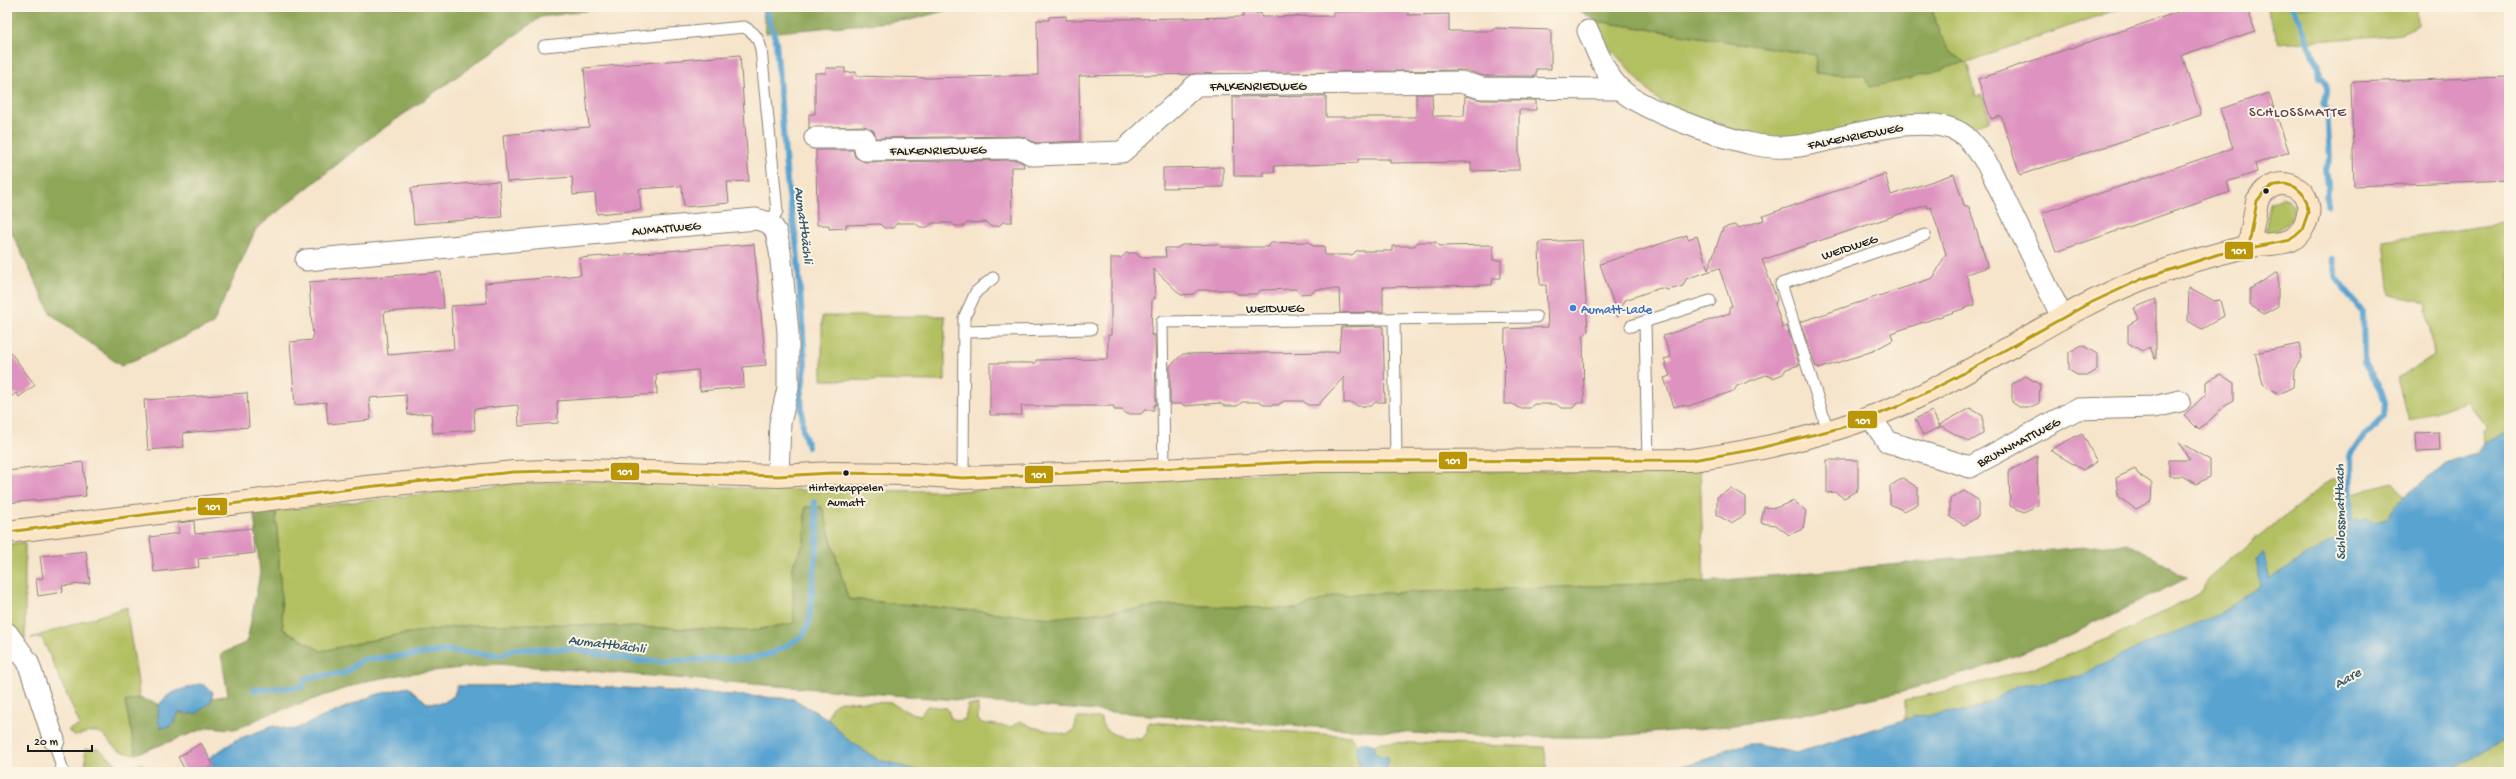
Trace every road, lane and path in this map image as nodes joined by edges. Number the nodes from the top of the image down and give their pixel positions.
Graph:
1 (1588, 31) dead end
2 (544, 46) dead end
3 (1620, 89) junction
4 (815, 138) dead end
5 (770, 222) junction
6 (1926, 235) dead end
7 (2249, 246) dead end
8 (306, 260) dead end
9 (993, 278) dead end
10 (1710, 301) dead end
11 (1536, 317) dead end
12 (2062, 317) junction
13 (1394, 319) junction
14 (1645, 323) junction
15 (1631, 326) dead end
16 (1091, 329) dead end
17 (964, 332) junction
18 (2180, 401) dead end
19 (1870, 417) junction
20 (1828, 431) junction
21 (1396, 460) junction
22 (1648, 462) junction
23 (1164, 470) junction
24 (778, 476) junction
25 (963, 478) junction
26 (7, 532) edge
27 (7, 633) edge
28 (54, 740) joint
29 (63, 772) edge

1 - 3 street, FALKENRIEDWEG
2 - 5 lane
3 - 4 street, FALKENRIEDWEG
3 - 12 street, FALKENRIEDWEG
5 - 8 street, AUMATTWEG
5 - 24 street
6 - 20 lane, WEIDWEG
7 - 12 street
9 - 17 lane
10 - 14 lane
11 - 13 lane, WEIDWEG
12 - 19 street
13 - 21 lane
13 - 23 lane, WEIDWEG
14 - 15 lane
14 - 22 lane
16 - 17 lane
17 - 25 lane
18 - 19 street, BRUNNMATTWEG
19 - 20 street
20 - 22 street
21 - 22 street
21 - 23 street
23 - 25 street
24 - 25 street
24 - 26 street
27 - 28 street
28 - 29 lane

